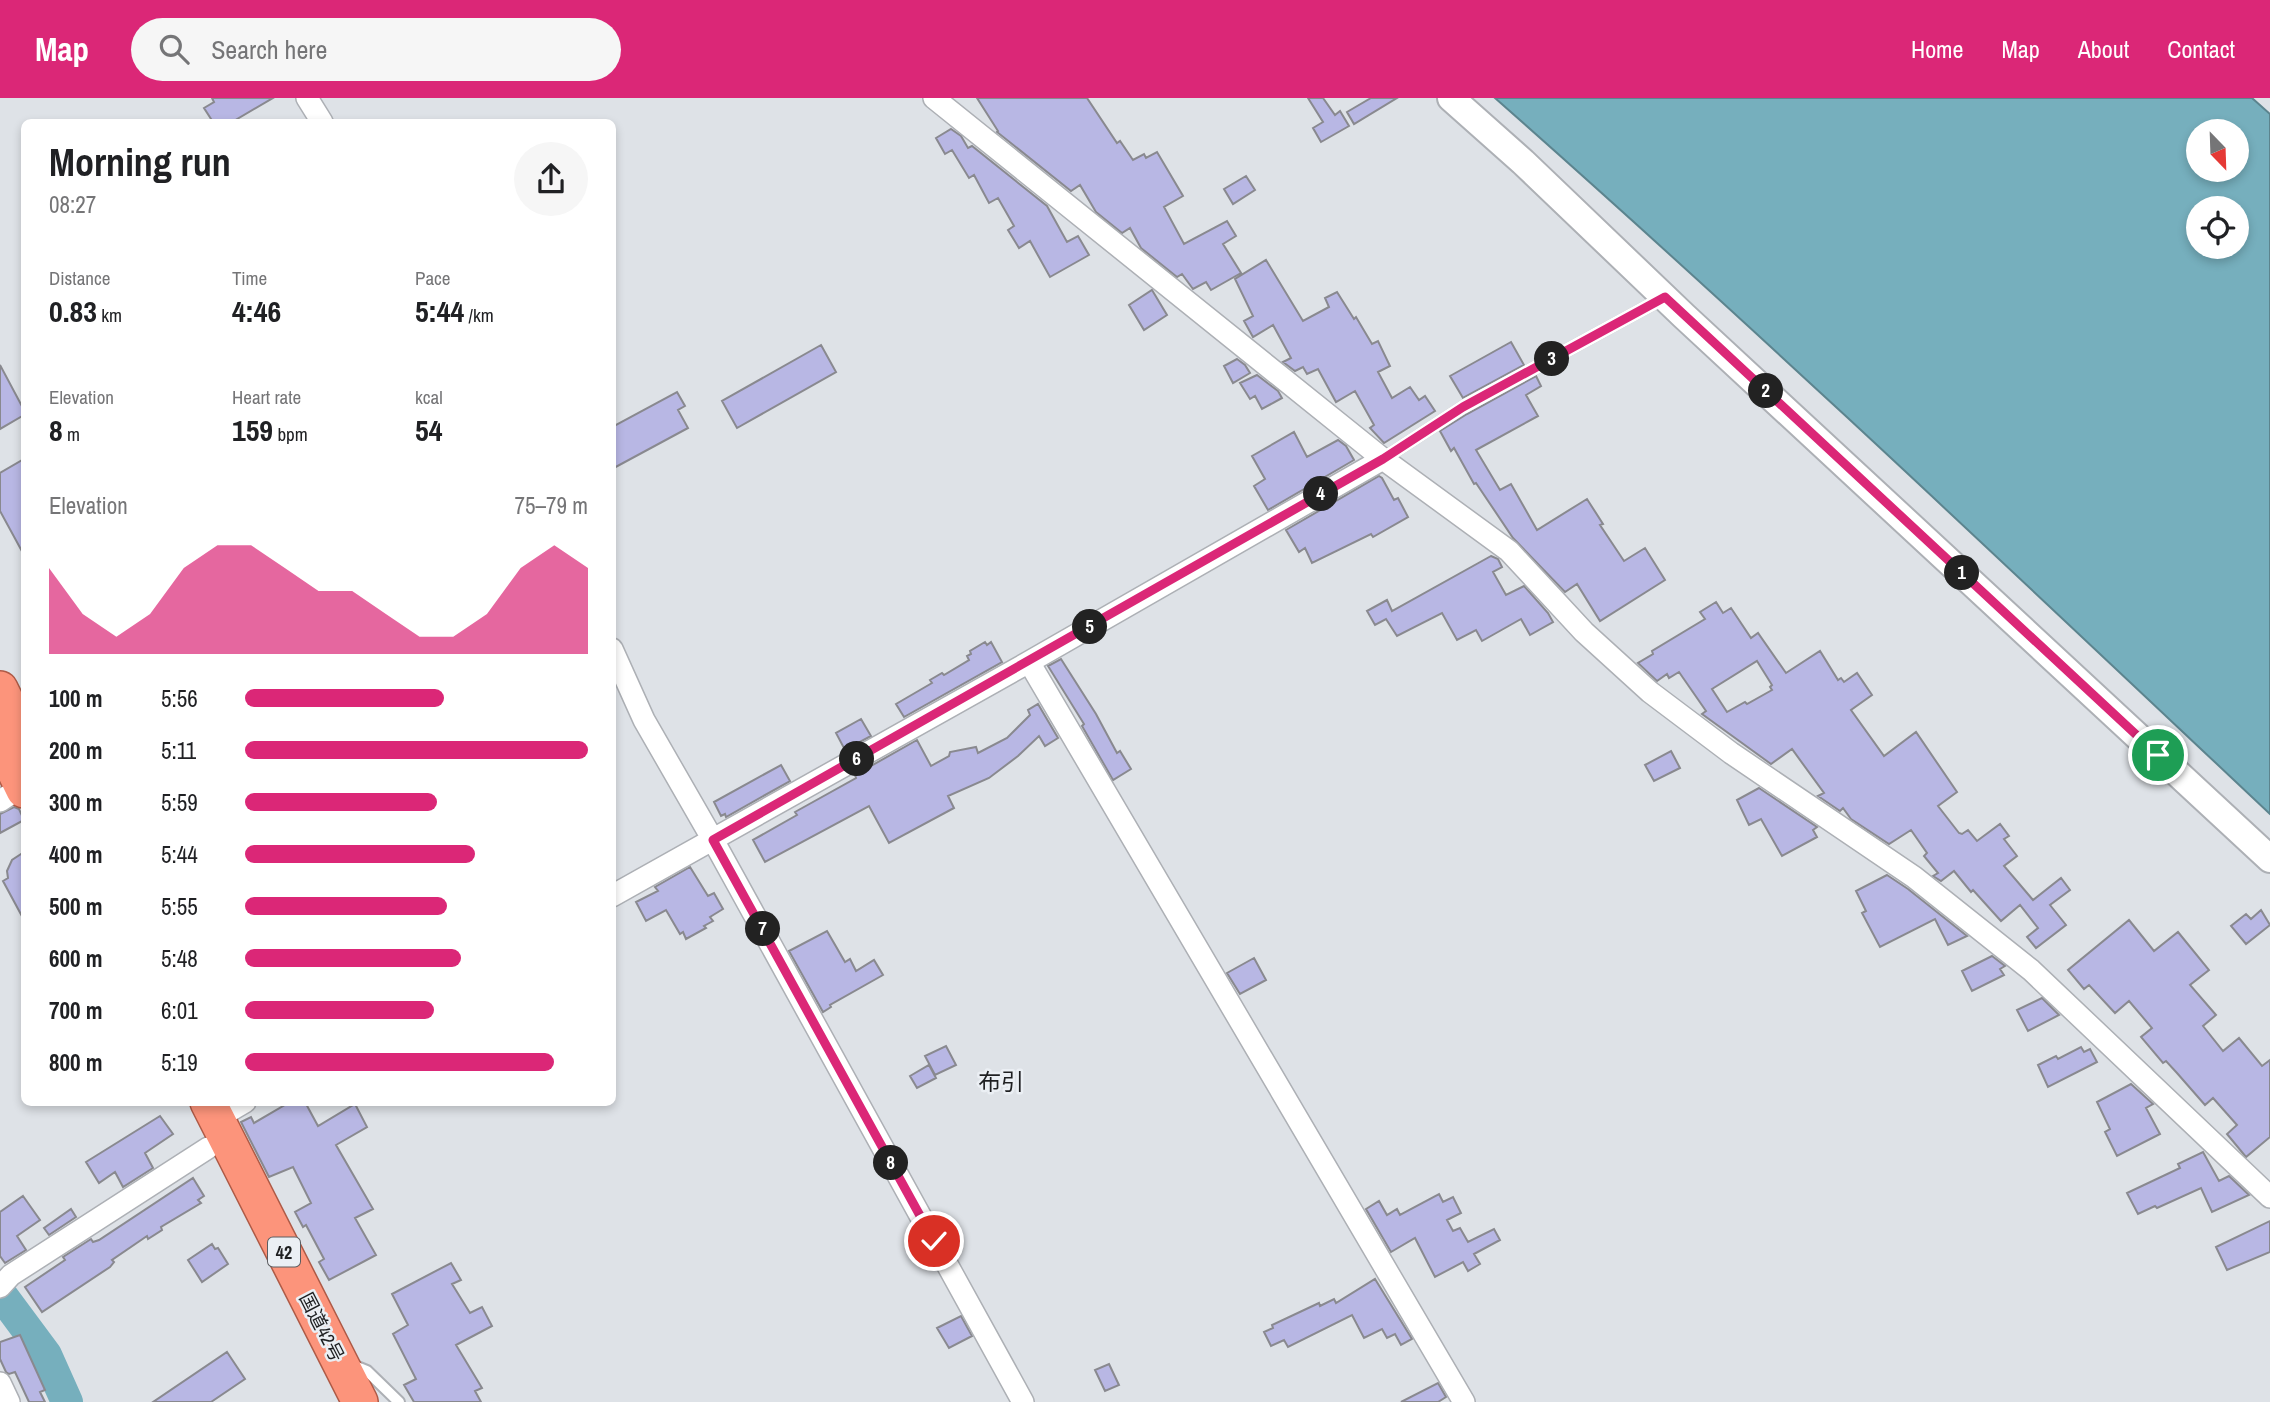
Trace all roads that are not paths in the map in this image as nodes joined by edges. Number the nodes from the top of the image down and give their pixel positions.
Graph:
1 (307, 98) edge
2 (933, 98) edge
3 (1451, 98) edge
4 (320, 119) edge
5 (1665, 297) junction
6 (1383, 459) junction
7 (616, 658) edge
8 (1029, 662) junction
9 (0, 688) edge
10 (21, 732) edge
11 (0, 741) edge
12 (18, 791) edge
13 (713, 840) junction
14 (2270, 859) edge
15 (616, 894) edge
16 (194, 1106) edge
17 (219, 1118) edge
18 (2270, 1197) edge
19 (0, 1287) edge
20 (334, 1361) junction
21 (0, 1383) edge
22 (9, 1402) edge
23 (336, 1402) edge
24 (360, 1402) edge
25 (399, 1402) edge
26 (1023, 1402) edge
27 (1464, 1402) edge

1 - 4 street
2 - 6 street
3 - 5 street
5 - 6 lane
5 - 14 street
6 - 8 street
6 - 18 street
7 - 13 street
8 - 13 street
8 - 27 street
9 - 10 highway
11 - 12 highway
13 - 15 street
13 - 26 street
16 - 17 highway, 国道42号 / 42
17 - 19 street
17 - 20 highway, 国道42号 / 42
17 - 23 highway, 国道42号 / 42
20 - 24 highway, 国道42号 / 42
20 - 25 lane
21 - 22 street

